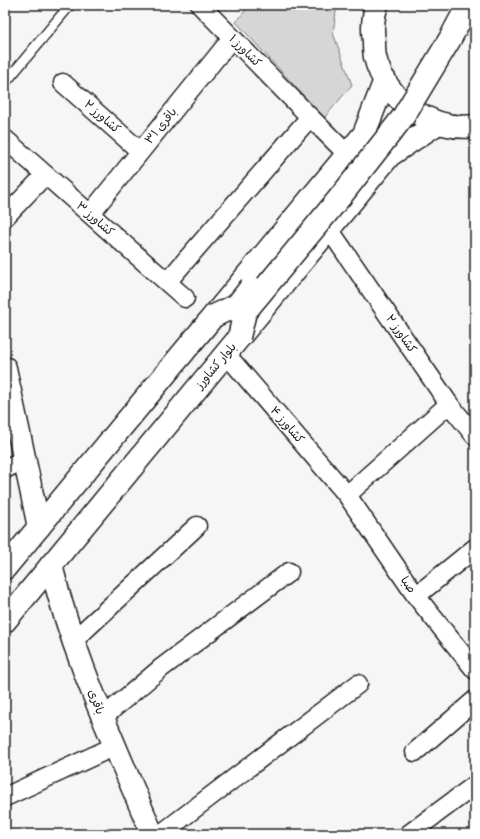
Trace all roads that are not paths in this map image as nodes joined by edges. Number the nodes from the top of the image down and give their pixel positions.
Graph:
1 (70, 5) edge
2 (200, 5) edge
3 (377, 5) edge
4 (451, 5) edge
5 (468, 5) edge
6 (232, 38) junction
7 (385, 80) junction
8 (5, 83) edge
9 (63, 83) dead end
10 (310, 117) junction
11 (438, 123) junction
12 (475, 126) edge
13 (5, 139) edge
14 (140, 151) junction
15 (348, 154) junction
16 (45, 175) junction
17 (90, 214) junction
18 (5, 217) edge
19 (329, 229) junction
20 (167, 282) junction
21 (185, 298) dead end
22 (214, 316) junction
23 (239, 337) junction
24 (226, 354) junction
25 (5, 368) edge
26 (449, 404) junction
27 (475, 436) edge
28 (24, 459) junction
29 (5, 469) edge
30 (347, 495) junction
31 (197, 526) dead end
32 (39, 527) junction
33 (475, 548) edge
34 (51, 565) junction
35 (5, 568) edge
36 (289, 572) dead end
37 (416, 596) junction
38 (5, 621) edge
39 (74, 640) junction
40 (475, 670) edge
41 (358, 684) dead end
42 (475, 700) edge
43 (102, 718) junction
44 (115, 746) junction
45 (415, 752) dead end
46 (475, 784) edge
47 (5, 797) edge
48 (152, 834) edge
49 (161, 834) edge
50 (409, 834) edge

1 - 8 lane
2 - 6 street, کشاورز ۱
3 - 7 main road
4 - 22 main road, bridge
5 - 23 main road, bridge
6 - 10 street, کشاورز ۱
6 - 14 street, باقری ۳۱
7 - 11 main road
7 - 15 main road
9 - 14 street, کشاورز ۲
10 - 15 street, کشاورز ۱
10 - 20 street
11 - 12 main road
11 - 19 main road, بلوار کشاورز
13 - 16 street, کشاورز ۳
14 - 17 street, باقری ۳۱
15 - 22 main road
16 - 17 street, کشاورز ۳
16 - 18 street
17 - 20 street, کشاورز ۳
19 - 23 main road, بلوار کشاورز
19 - 26 street, کشاورز ۲
20 - 21 street, کشاورز ۳
22 - 32 main road
23 - 24 main road, بلوار کشاورز
24 - 30 street, کشاورز ۴
24 - 34 main road, بلوار کشاورز
25 - 28 main road
26 - 27 street, کشاورز ۲
26 - 30 street
28 - 29 street
28 - 32 main road
30 - 37 street, صبا
31 - 39 street
32 - 35 main road
33 - 37 street
34 - 38 main road, بلوار کشاورز
34 - 39 main road, باقری
36 - 43 street
37 - 40 street, صبا
39 - 43 main road, باقری
41 - 49 street
42 - 45 street
43 - 44 main road, باقری
44 - 47 street
44 - 48 main road, باقری
46 - 50 street

